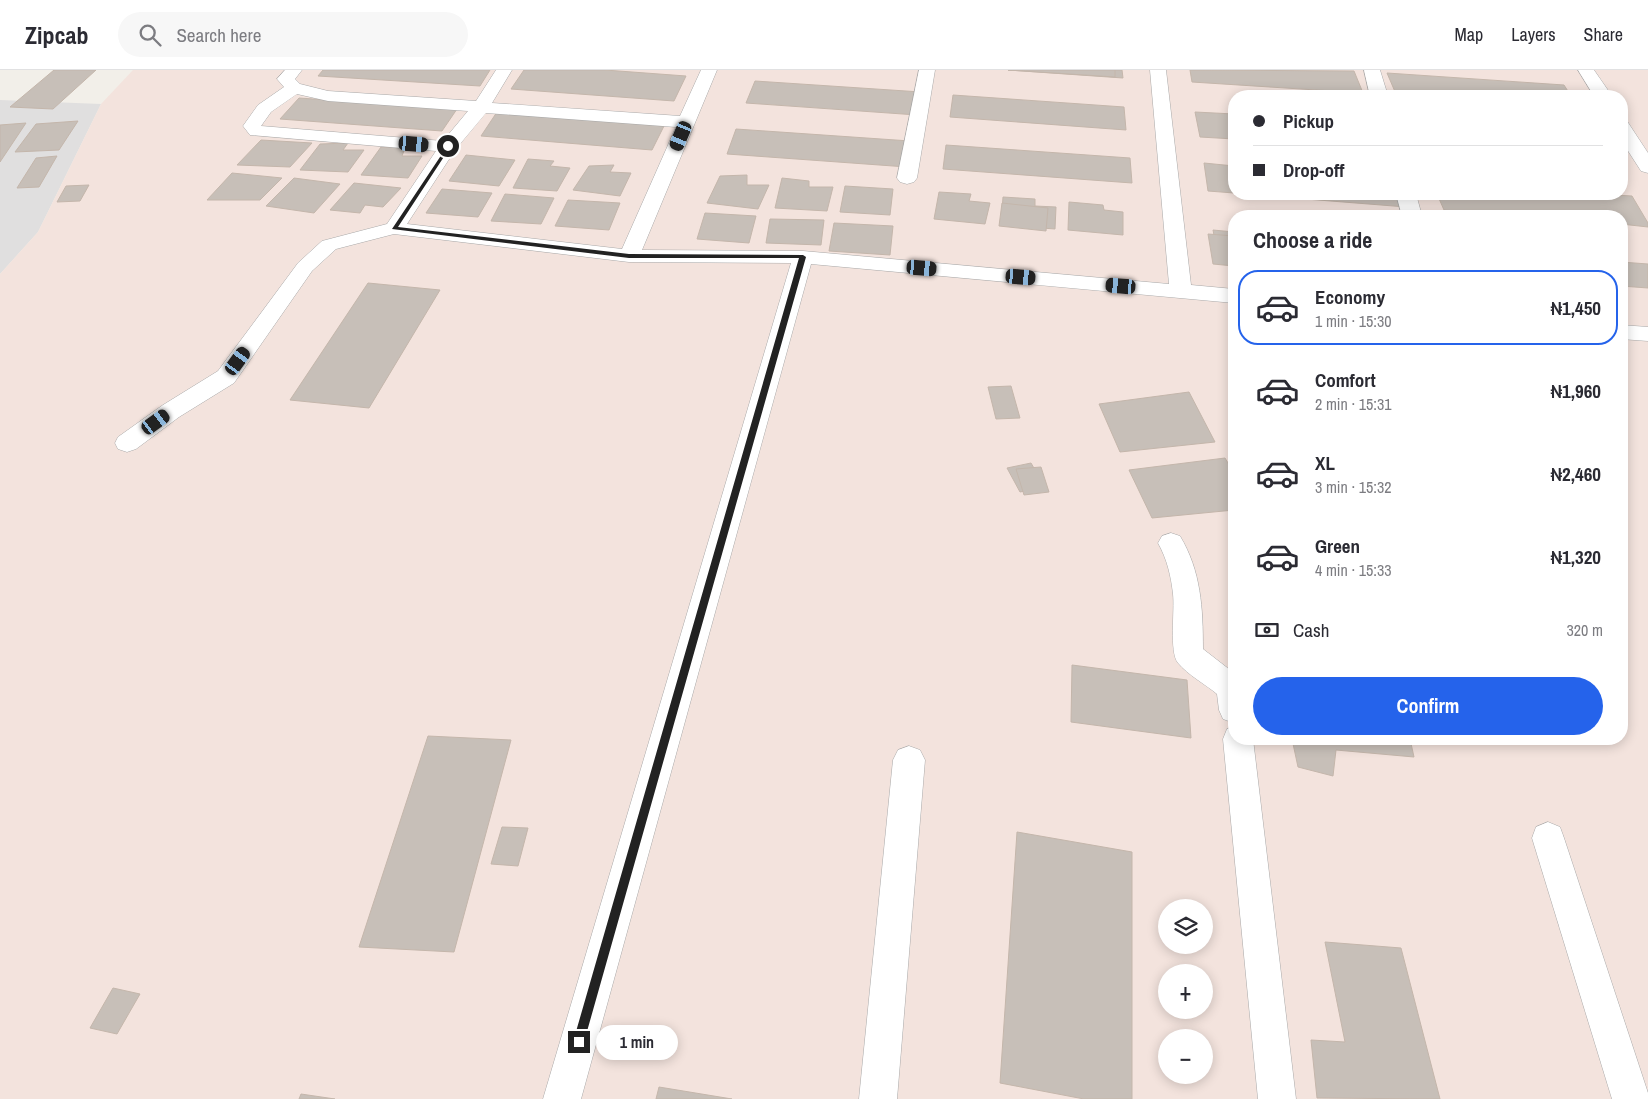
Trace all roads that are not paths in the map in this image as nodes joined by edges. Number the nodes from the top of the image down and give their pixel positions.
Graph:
1 (294, 70) edge
2 (504, 70) edge
3 (710, 70) edge
4 (928, 70) edge
5 (1158, 70) edge
6 (1372, 70) edge
7 (1586, 70) edge
8 (294, 88) junction
9 (1377, 90) edge
10 (1599, 90) edge
11 (480, 107) junction
12 (687, 122) junction
13 (1628, 136) edge
14 (448, 146) junction
15 (1648, 167) edge
16 (907, 178) dead end
17 (394, 228) junction
18 (629, 256) junction
19 (803, 257) junction
20 (1181, 292) junction
21 (1228, 296) edge
22 (1628, 333) edge
23 (1648, 334) edge
24 (127, 443) dead end
25 (1171, 544) dead end
26 (1228, 686) edge
27 (1239, 745) edge
28 (909, 760) dead end
29 (1548, 838) dead end
30 (562, 1099) edge
31 (878, 1099) edge
32 (1277, 1099) edge
33 (1631, 1099) edge

1 - 8 lane
2 - 11 lane
3 - 12 lane
4 - 16 lane
5 - 20 lane
6 - 9 lane
7 - 10 lane
8 - 11 lane
8 - 14 lane
11 - 12 lane
11 - 14 lane
12 - 18 lane
13 - 15 lane
14 - 17 lane
17 - 18 lane
17 - 24 lane
18 - 19 lane
19 - 20 lane
19 - 30 lane
20 - 21 lane
22 - 23 lane
25 - 26 lane
27 - 32 lane
28 - 31 lane
29 - 33 lane

